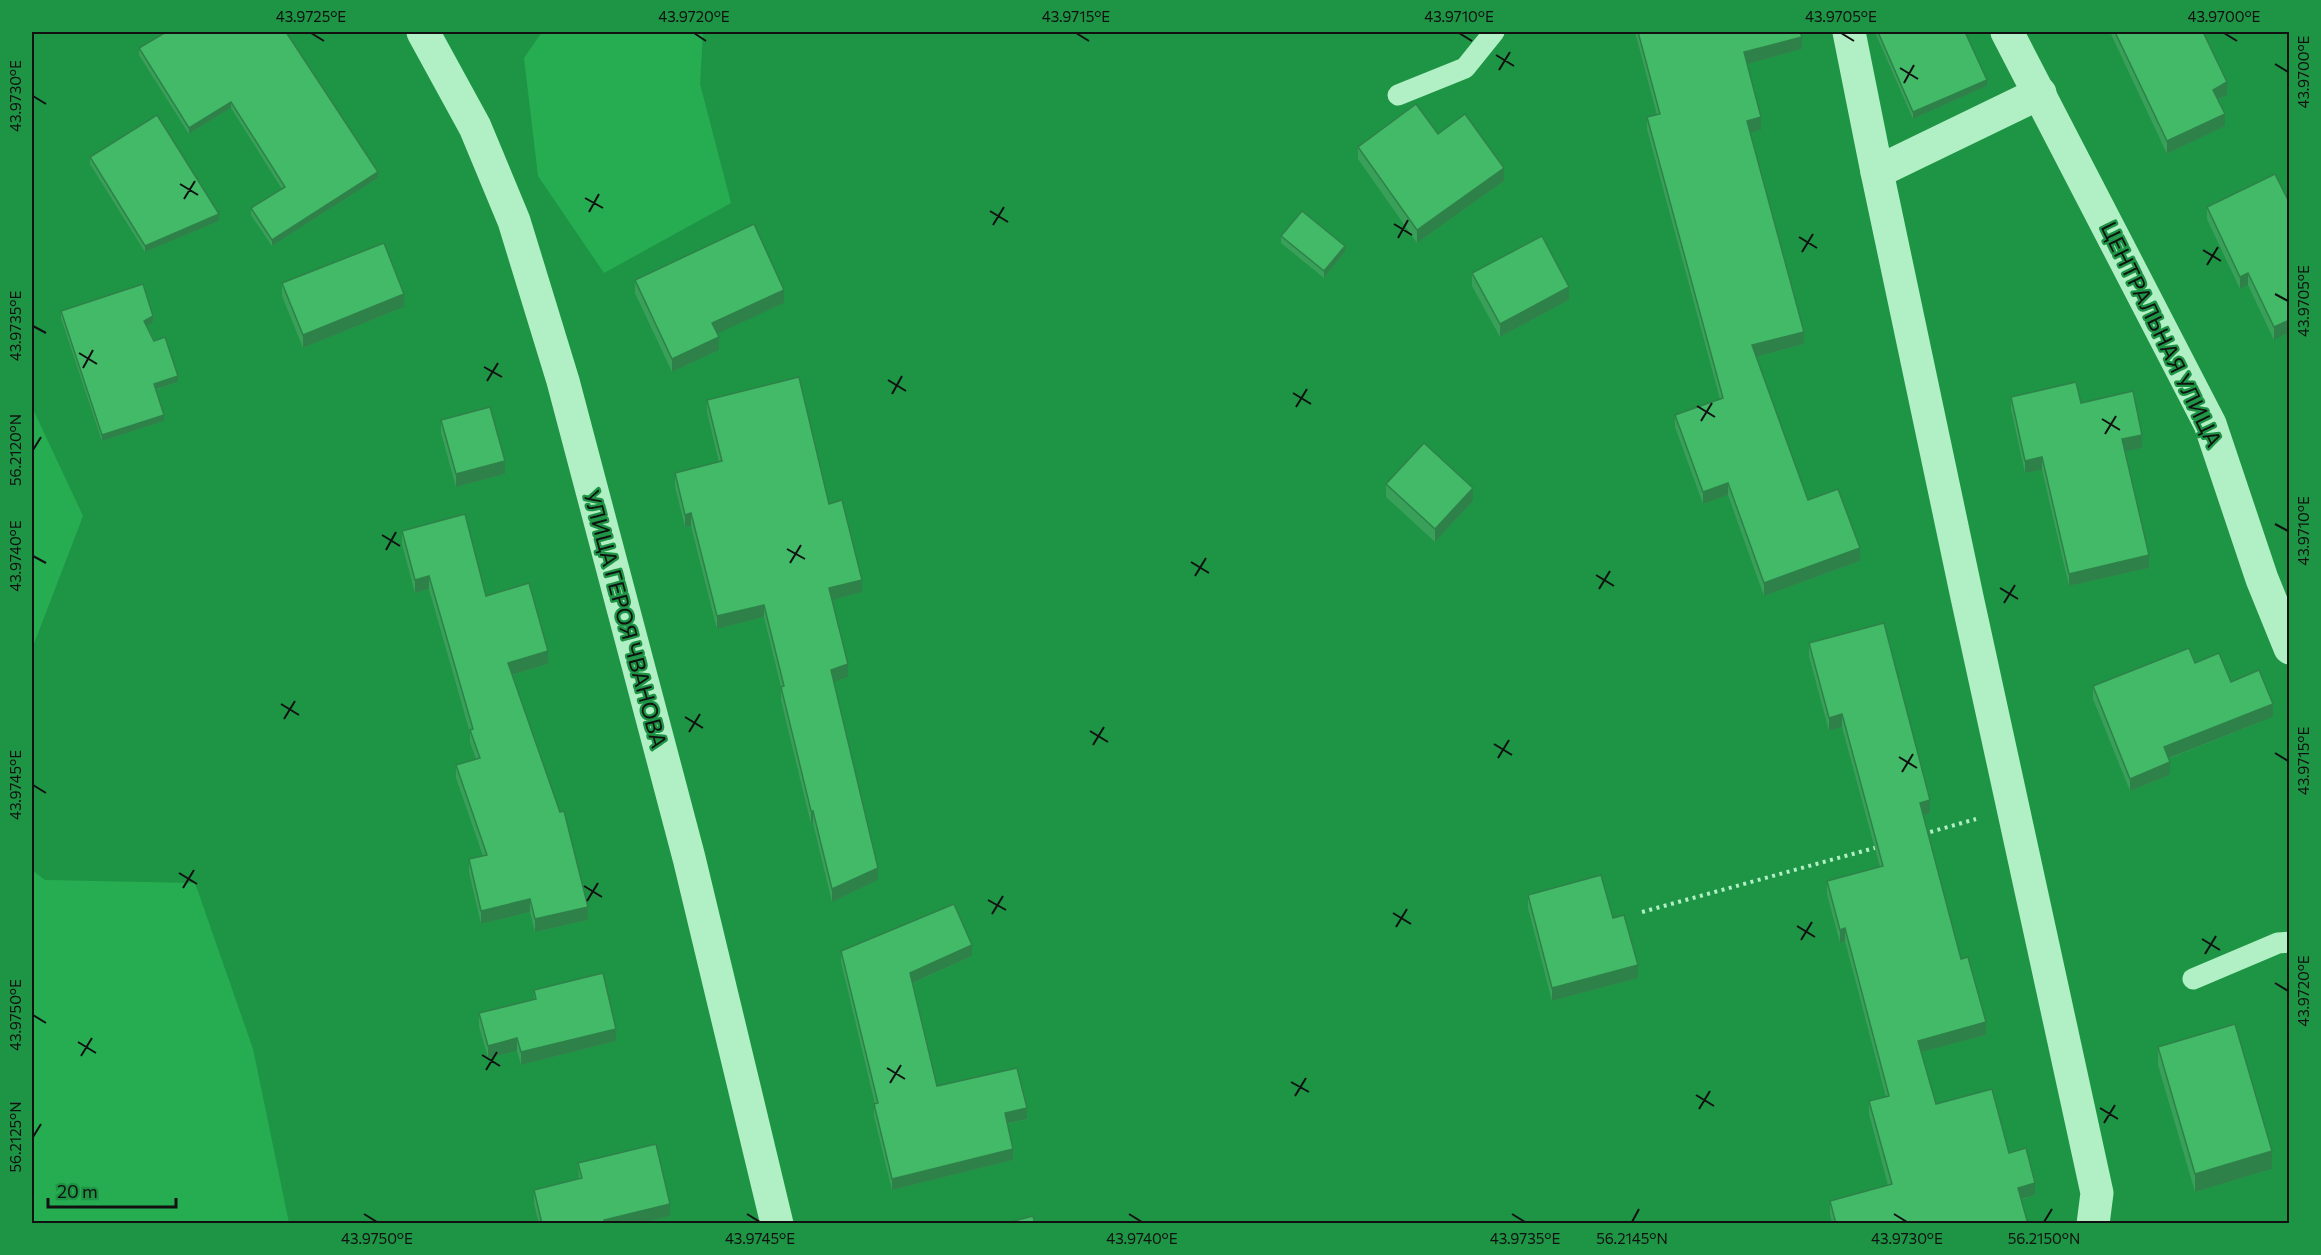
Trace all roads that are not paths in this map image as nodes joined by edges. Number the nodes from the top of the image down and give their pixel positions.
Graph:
1 (423, 32) edge
2 (1494, 32) edge
3 (1849, 32) edge
4 (2007, 32) edge
5 (2040, 93) junction
6 (1398, 95) dead end
7 (1877, 172) junction
8 (2289, 648) edge
9 (2289, 942) edge
10 (2193, 979) dead end
11 (777, 1224) edge
12 (2093, 1224) edge

1 - 11 street, УЛИЦА ГЕРОЯ ЧВАНОВА
2 - 6 lane
3 - 7 street
4 - 5 street, ЦЕНТРАЛЬНАЯ УЛИЦА
5 - 7 street
5 - 8 street, ЦЕНТРАЛЬНАЯ УЛИЦА
7 - 12 street
9 - 10 lane

